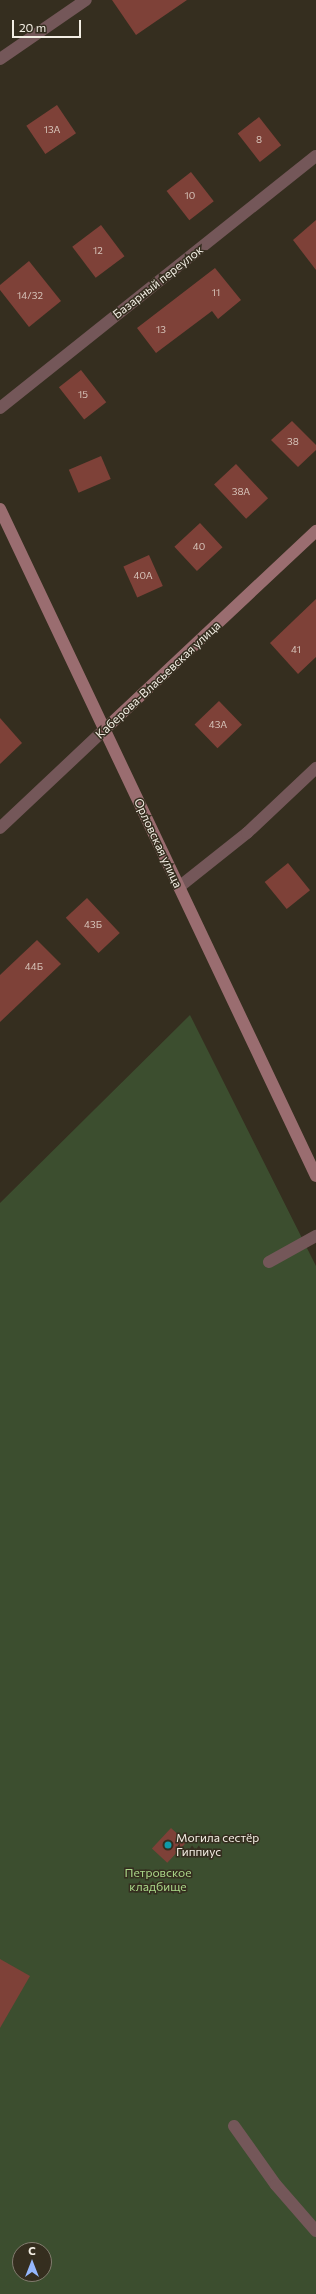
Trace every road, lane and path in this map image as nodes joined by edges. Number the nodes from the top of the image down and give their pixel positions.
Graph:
1 (86, 0) edge
2 (0, 59) edge
3 (316, 156) edge
4 (0, 408) edge
5 (0, 509) edge
6 (316, 531) edge
7 (104, 730) junction
8 (316, 768) edge
9 (0, 828) edge
10 (179, 887) junction
11 (316, 1176) edge
12 (316, 1236) edge
13 (269, 1262) dead end
14 (234, 2126) dead end
15 (316, 2231) edge

1 - 2 street
3 - 4 street, Базарный переулок
5 - 7 main road, Орловская улица
6 - 7 main road, Каберова-Власьевская улица
7 - 9 street, Каберова-Власьевская улица
7 - 10 main road, Орловская улица
8 - 10 street
10 - 11 main road, Орловская улица
12 - 13 street
14 - 15 street

